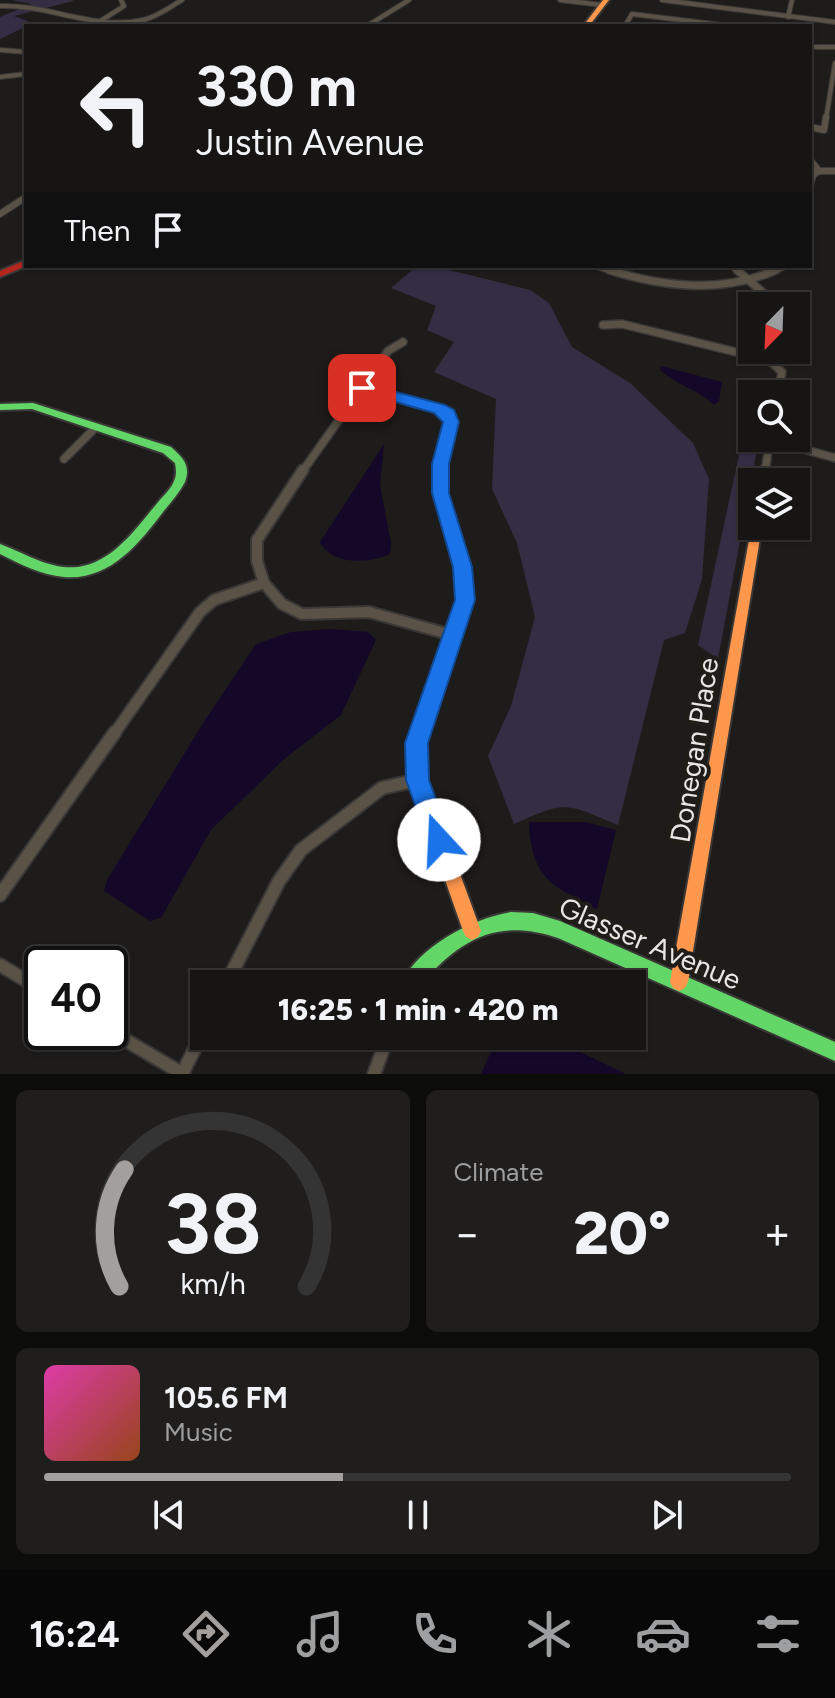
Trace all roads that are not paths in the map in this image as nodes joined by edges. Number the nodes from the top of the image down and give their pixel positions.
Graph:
1 (3, 0) edge
2 (121, 0) edge
3 (182, 0) edge
4 (409, 0) edge
5 (560, 0) edge
6 (662, 0) edge
7 (792, 0) edge
8 (23, 3) junction
9 (604, 3) edge
10 (0, 6) edge
11 (788, 17) junction
12 (95, 19) junction
13 (672, 19) junction
14 (102, 20) junction
15 (835, 22) edge
16 (86, 24) edge
17 (370, 24) edge
18 (588, 24) edge
19 (626, 24) edge
20 (669, 24) edge
21 (705, 24) edge
22 (812, 47) edge
23 (835, 47) edge
24 (0, 50) edge
25 (24, 52) edge
26 (835, 63) edge
27 (24, 74) edge
28 (0, 77) edge
29 (812, 127) edge
30 (812, 162) edge
31 (819, 171) junction
32 (835, 171) edge
33 (812, 179) edge
34 (24, 198) edge
35 (0, 214) edge
36 (24, 264) edge
37 (605, 268) edge
38 (734, 268) edge
39 (779, 268) edge
40 (0, 274) edge
41 (748, 279) junction
42 (763, 292) edge
43 (603, 325) dead end
44 (403, 342) dead end
45 (781, 380) edge
46 (362, 388) junction
47 (0, 407) edge
48 (96, 427) junction
49 (810, 451) edge
50 (835, 458) edge
51 (64, 459) dead end
52 (754, 540) edge
53 (0, 549) edge
54 (264, 583) junction
55 (452, 635) junction
56 (418, 780) junction
57 (0, 895) edge
58 (472, 931) junction
59 (0, 965) edge
60 (233, 970) edge
61 (422, 970) edge
62 (24, 979) edge
63 (679, 982) junction
64 (128, 1042) edge
65 (194, 1050) edge
66 (383, 1050) edge
67 (835, 1052) edge
68 (183, 1074) edge
69 (374, 1074) edge

1 - 8 street
2 - 14 street
3 - 14 street
4 - 17 street
5 - 9 street
6 - 11 street
7 - 11 street
8 - 10 street
8 - 12 street
9 - 18 street
11 - 15 street
12 - 14 street
12 - 16 street
13 - 19 street
13 - 20 street
13 - 21 street
22 - 23 street
24 - 25 street
26 - 29 street
27 - 28 street
30 - 31 street
31 - 32 street
31 - 33 street
34 - 35 street
36 - 40 street
37 - 41 street
38 - 41 street
39 - 41 street
41 - 42 street
43 - 45 street
44 - 46 street
46 - 54 street
46 - 55 street
47 - 48 street
48 - 51 street
48 - 53 street
49 - 50 street
52 - 63 street, Donegan Place
54 - 55 street
54 - 57 street
55 - 56 street
56 - 58 street
56 - 60 street
58 - 61 street, Glasser Avenue
58 - 63 street, Glasser Avenue
59 - 62 street
63 - 67 street, Glasser Avenue
64 - 68 street
65 - 68 street
66 - 69 street

